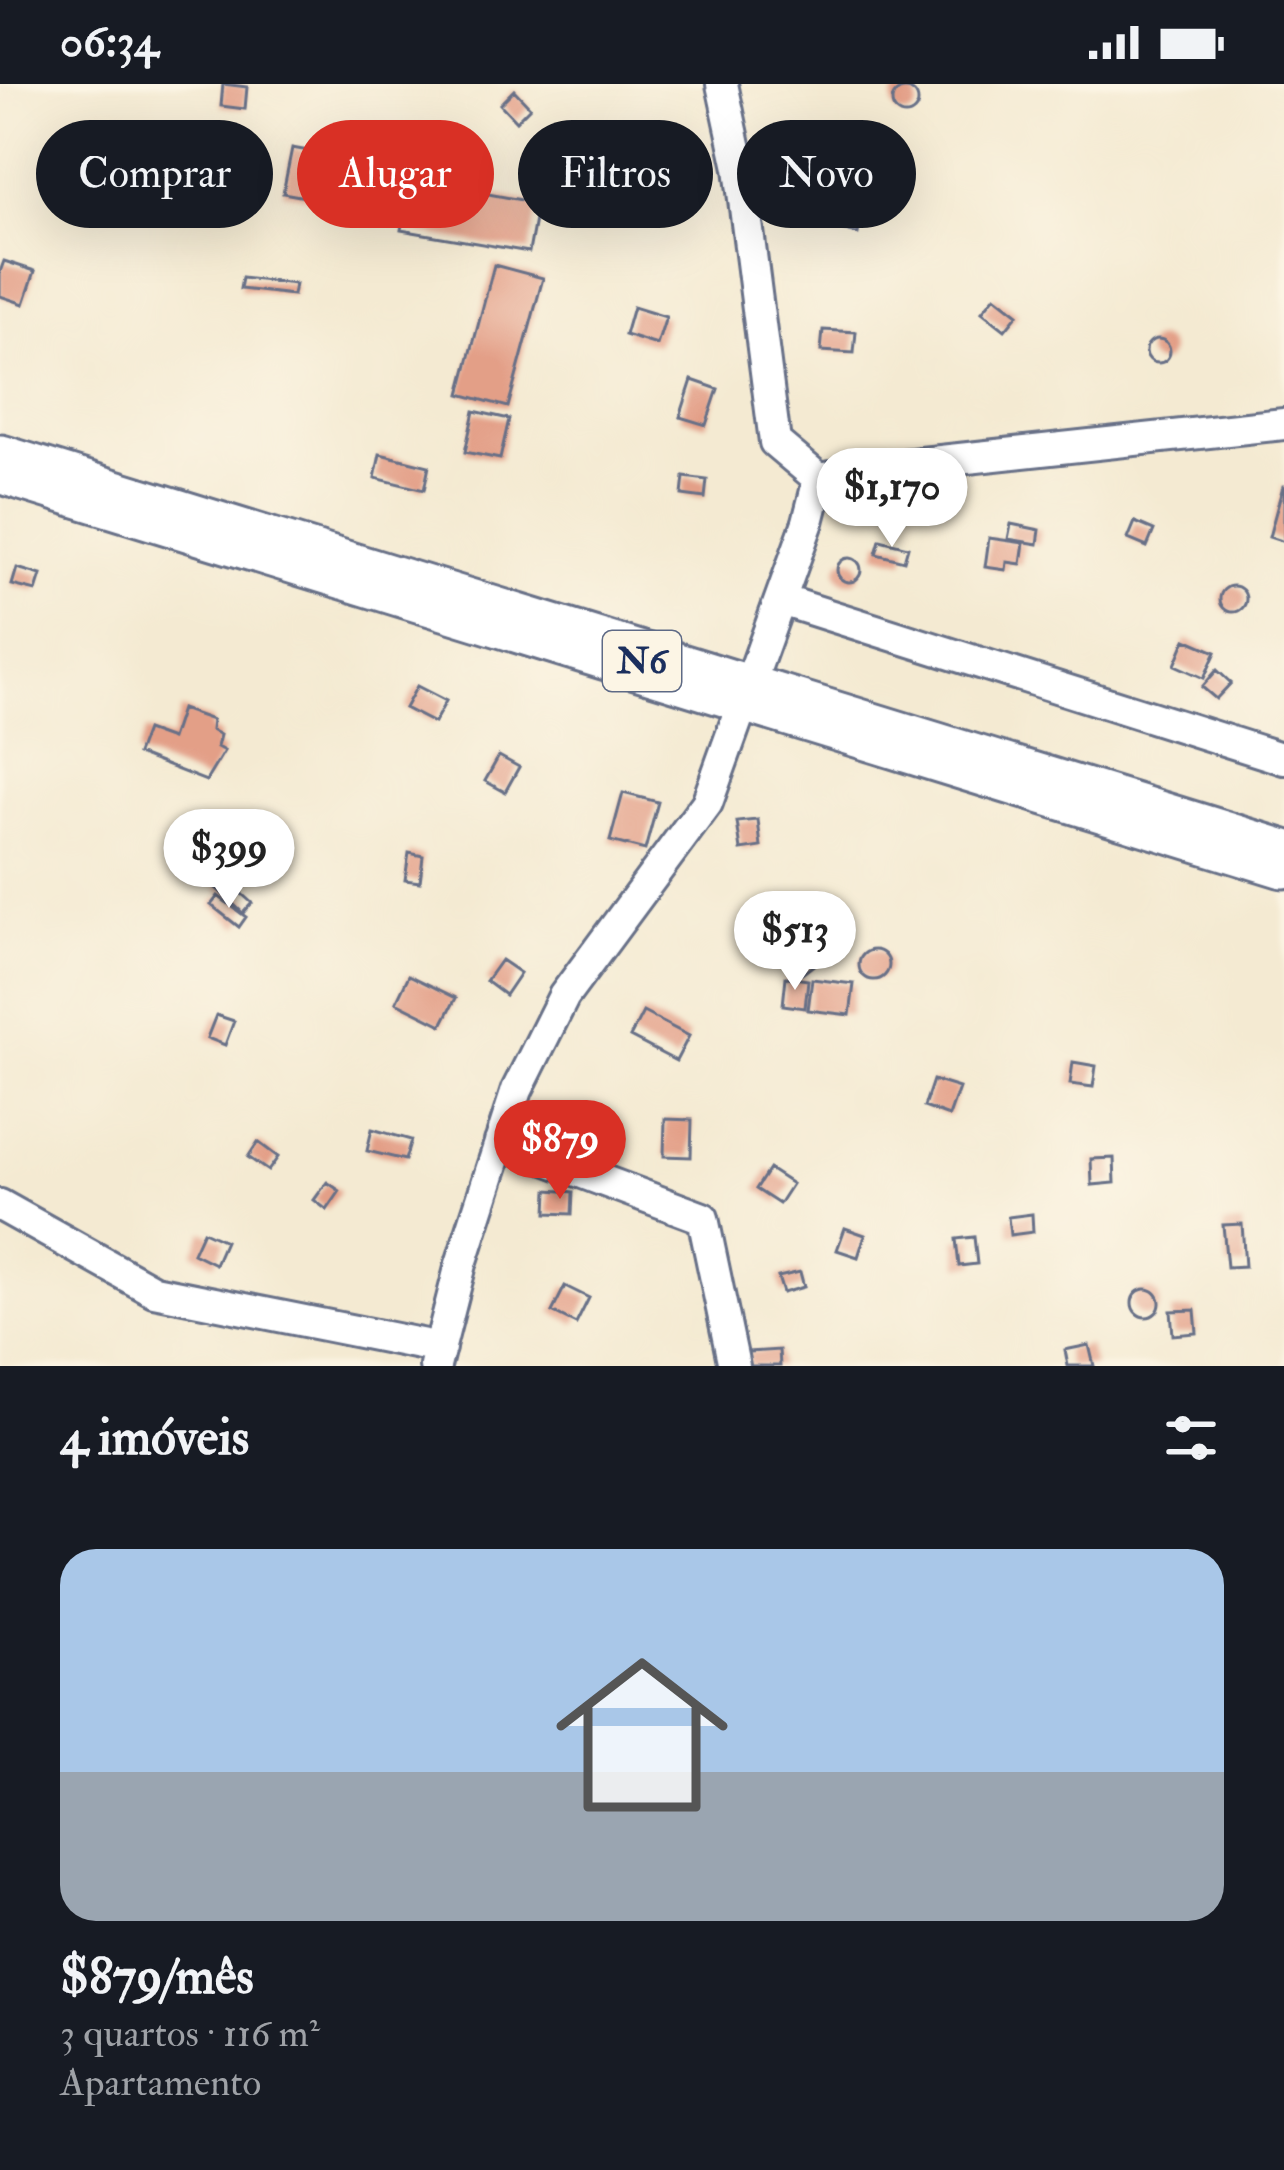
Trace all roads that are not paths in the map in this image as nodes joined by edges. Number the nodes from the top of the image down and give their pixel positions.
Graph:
1 (722, 84) edge
2 (1284, 424) edge
3 (10, 472) edge
4 (819, 479) junction
5 (781, 600) junction
6 (748, 695) junction
7 (1284, 759) edge
8 (1284, 859) edge
9 (500, 1142) junction
10 (0, 1205) edge
11 (438, 1357) edge
12 (734, 1366) edge

1 - 4 street
2 - 4 street
3 - 6 highway, N6
4 - 5 street
5 - 6 street
5 - 7 street
6 - 8 highway, N6
6 - 9 street
9 - 11 street
9 - 12 street
10 - 11 street

